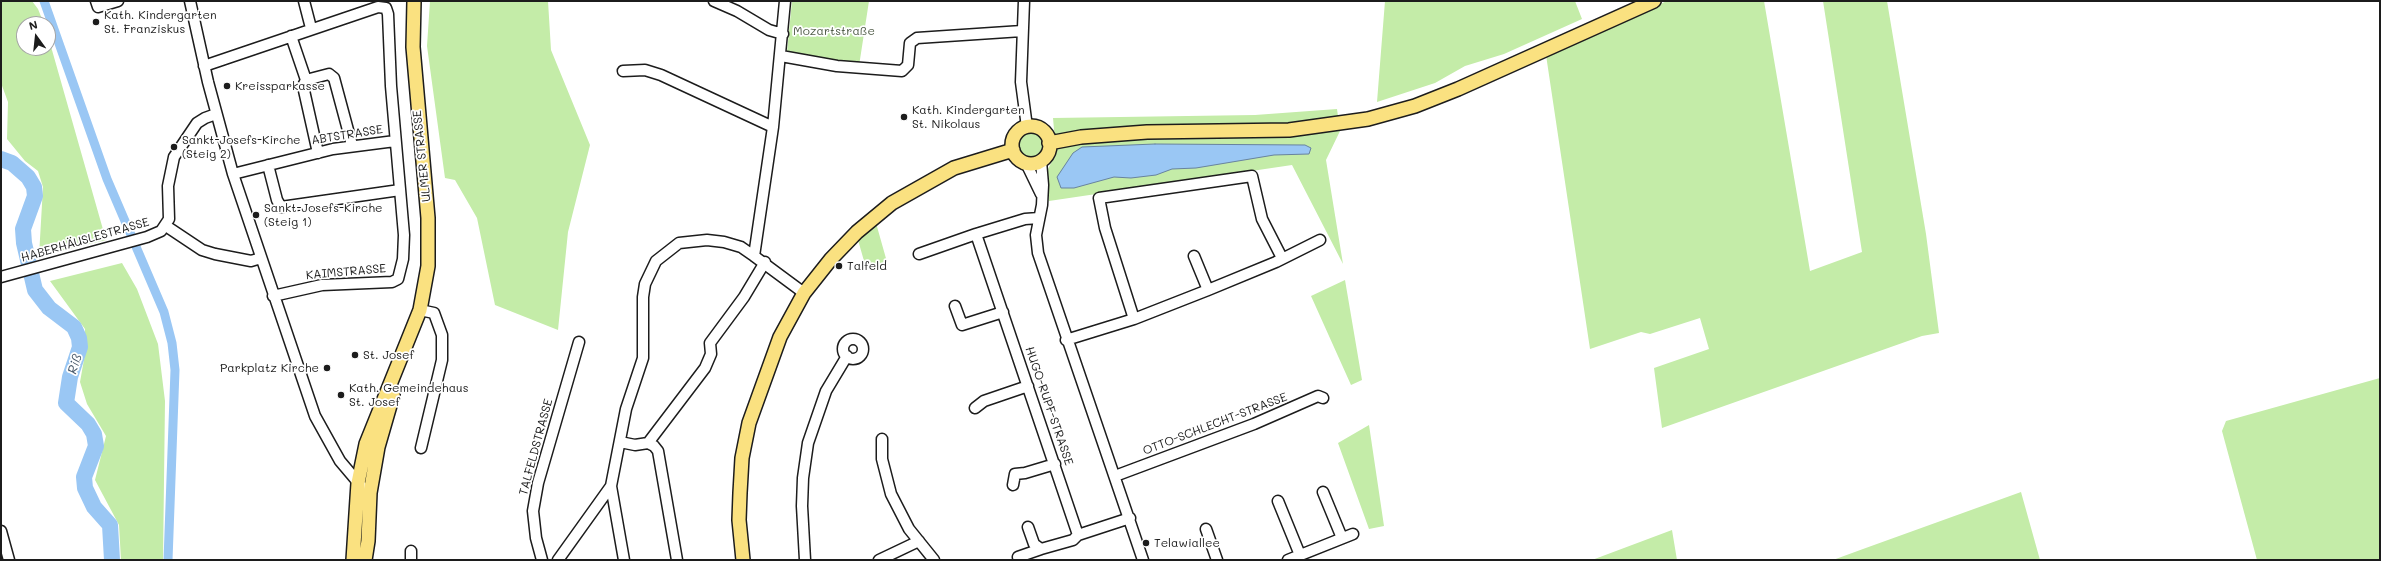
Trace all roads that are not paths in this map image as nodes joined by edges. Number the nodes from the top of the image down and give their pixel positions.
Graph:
1 (96, 1) edge
2 (118, 1) edge
3 (190, 1) edge
4 (304, 1) edge
5 (414, 1) edge
6 (714, 1) edge
7 (785, 1) edge
8 (1024, 1) edge
9 (1654, 1) edge
10 (311, 28) junction
11 (1022, 32) junction
12 (783, 34) junction
13 (291, 36) junction
14 (780, 56) junction
15 (204, 66) junction
16 (623, 71) dead end
17 (306, 80) junction
18 (216, 114) junction
19 (773, 127) junction
20 (1027, 127) junction
21 (395, 141) junction
22 (1049, 143) junction
23 (352, 145) junction
24 (1013, 150) junction
25 (318, 153) junction
26 (1041, 161) junction
27 (1026, 163) junction
28 (268, 165) junction
29 (233, 174) junction
30 (400, 190) junction
31 (1042, 195) junction
32 (1039, 218) junction
33 (166, 226) junction
34 (976, 234) junction
35 (1320, 240) dead end
36 (919, 254) dead end
37 (754, 256) junction
38 (1194, 256) dead end
39 (261, 258) junction
40 (1282, 258) junction
41 (764, 262) junction
42 (1, 277) edge
43 (1208, 290) junction
44 (804, 293) junction
45 (273, 296) junction
46 (956, 306) dead end
47 (420, 310) junction
48 (1003, 312) junction
49 (1134, 319) junction
50 (1066, 340) junction
51 (578, 342) dead end
52 (407, 343) junction
53 (847, 356) dead end
54 (1028, 386) junction
55 (1323, 398) dead end
56 (975, 408) dead end
57 (882, 439) dead end
58 (620, 442) junction
59 (648, 443) junction
60 (421, 448) dead end
61 (1055, 464) junction
62 (1115, 476) junction
63 (358, 483) junction
64 (1013, 485) dead end
65 (611, 486) junction
66 (1323, 492) dead end
67 (370, 493) junction
68 (1278, 501) dead end
69 (1130, 518) junction
70 (1028, 527) dead end
71 (1206, 529) dead end
72 (1, 531) edge
73 (1353, 534) dead end
74 (1078, 535) junction
75 (1342, 538) junction
76 (919, 541) junction
77 (1041, 549) junction
78 (1300, 555) junction
79 (1018, 557) dead end
80 (10, 560) edge
81 (353, 560) edge
82 (365, 560) edge
83 (542, 560) edge
84 (558, 560) edge
85 (624, 560) edge
86 (677, 560) edge
87 (743, 560) edge
88 (805, 560) edge
89 (879, 560) edge
90 (934, 560) edge
91 (1143, 560) edge
92 (1217, 560) edge
93 (1288, 560) edge

1 - 2 street
3 - 15 street
4 - 10 street
5 - 47 main road, ULMER STRASSE
6 - 12 street
7 - 12 street
8 - 11 street
9 - 22 main road
10 - 13 street
10 - 21 street
11 - 14 street
11 - 20 street
12 - 14 street
13 - 15 street
13 - 17 street
14 - 19 street
15 - 18 street
16 - 19 street
17 - 23 street
17 - 25 street
18 - 29 street
18 - 33 street
19 - 37 street
20 - 22 main road
20 - 24 main road
21 - 23 street, ABTSTRASSE
21 - 30 street
22 - 26 main road
23 - 25 street, ABTSTRASSE
24 - 27 main road
24 - 44 main road
25 - 28 street, ABTSTRASSE
26 - 27 main road
26 - 31 street
27 - 31 street
28 - 29 street, ABTSTRASSE
28 - 30 street
29 - 39 street
30 - 45 street, KAIMSTRASSE
31 - 32 street
32 - 34 street
32 - 50 street
33 - 39 street, HABERHÄUSLESTRASSE
33 - 42 street, HABERHÄUSLESTRASSE
34 - 36 street
34 - 48 street, HUGO-RUPF-STRASSE
35 - 40 street
37 - 41 street
37 - 58 street
38 - 43 street
39 - 45 street
40 - 43 street
40 - 49 street
41 - 44 street
41 - 59 street
43 - 49 street
44 - 87 main road
45 - 63 street
46 - 48 street
47 - 52 main road, ULMER STRASSE
47 - 60 street
48 - 54 street, HUGO-RUPF-STRASSE
49 - 50 street
50 - 62 street
51 - 83 street, TALFELDSTRASSE
52 - 63 main road, ULMER STRASSE
52 - 67 main road, ULMER STRASSE
53 - 88 street
54 - 56 street
54 - 61 street, HUGO-RUPF-STRASSE
55 - 62 street, OTTO-SCHLECHT-STRASSE
57 - 76 street
58 - 59 street
58 - 65 street
59 - 86 street
61 - 64 street
61 - 74 street, HUGO-RUPF-STRASSE
62 - 69 street
63 - 67 street
63 - 81 main road, ULMER STRASSE
65 - 84 street
65 - 85 street
66 - 75 street
67 - 82 main road, ULMER STRASSE
68 - 78 street
69 - 74 street
69 - 91 street
70 - 77 street
71 - 92 street
72 - 80 street
73 - 75 street
74 - 77 street
75 - 78 street
76 - 89 street
76 - 90 street
77 - 79 street
78 - 93 street

